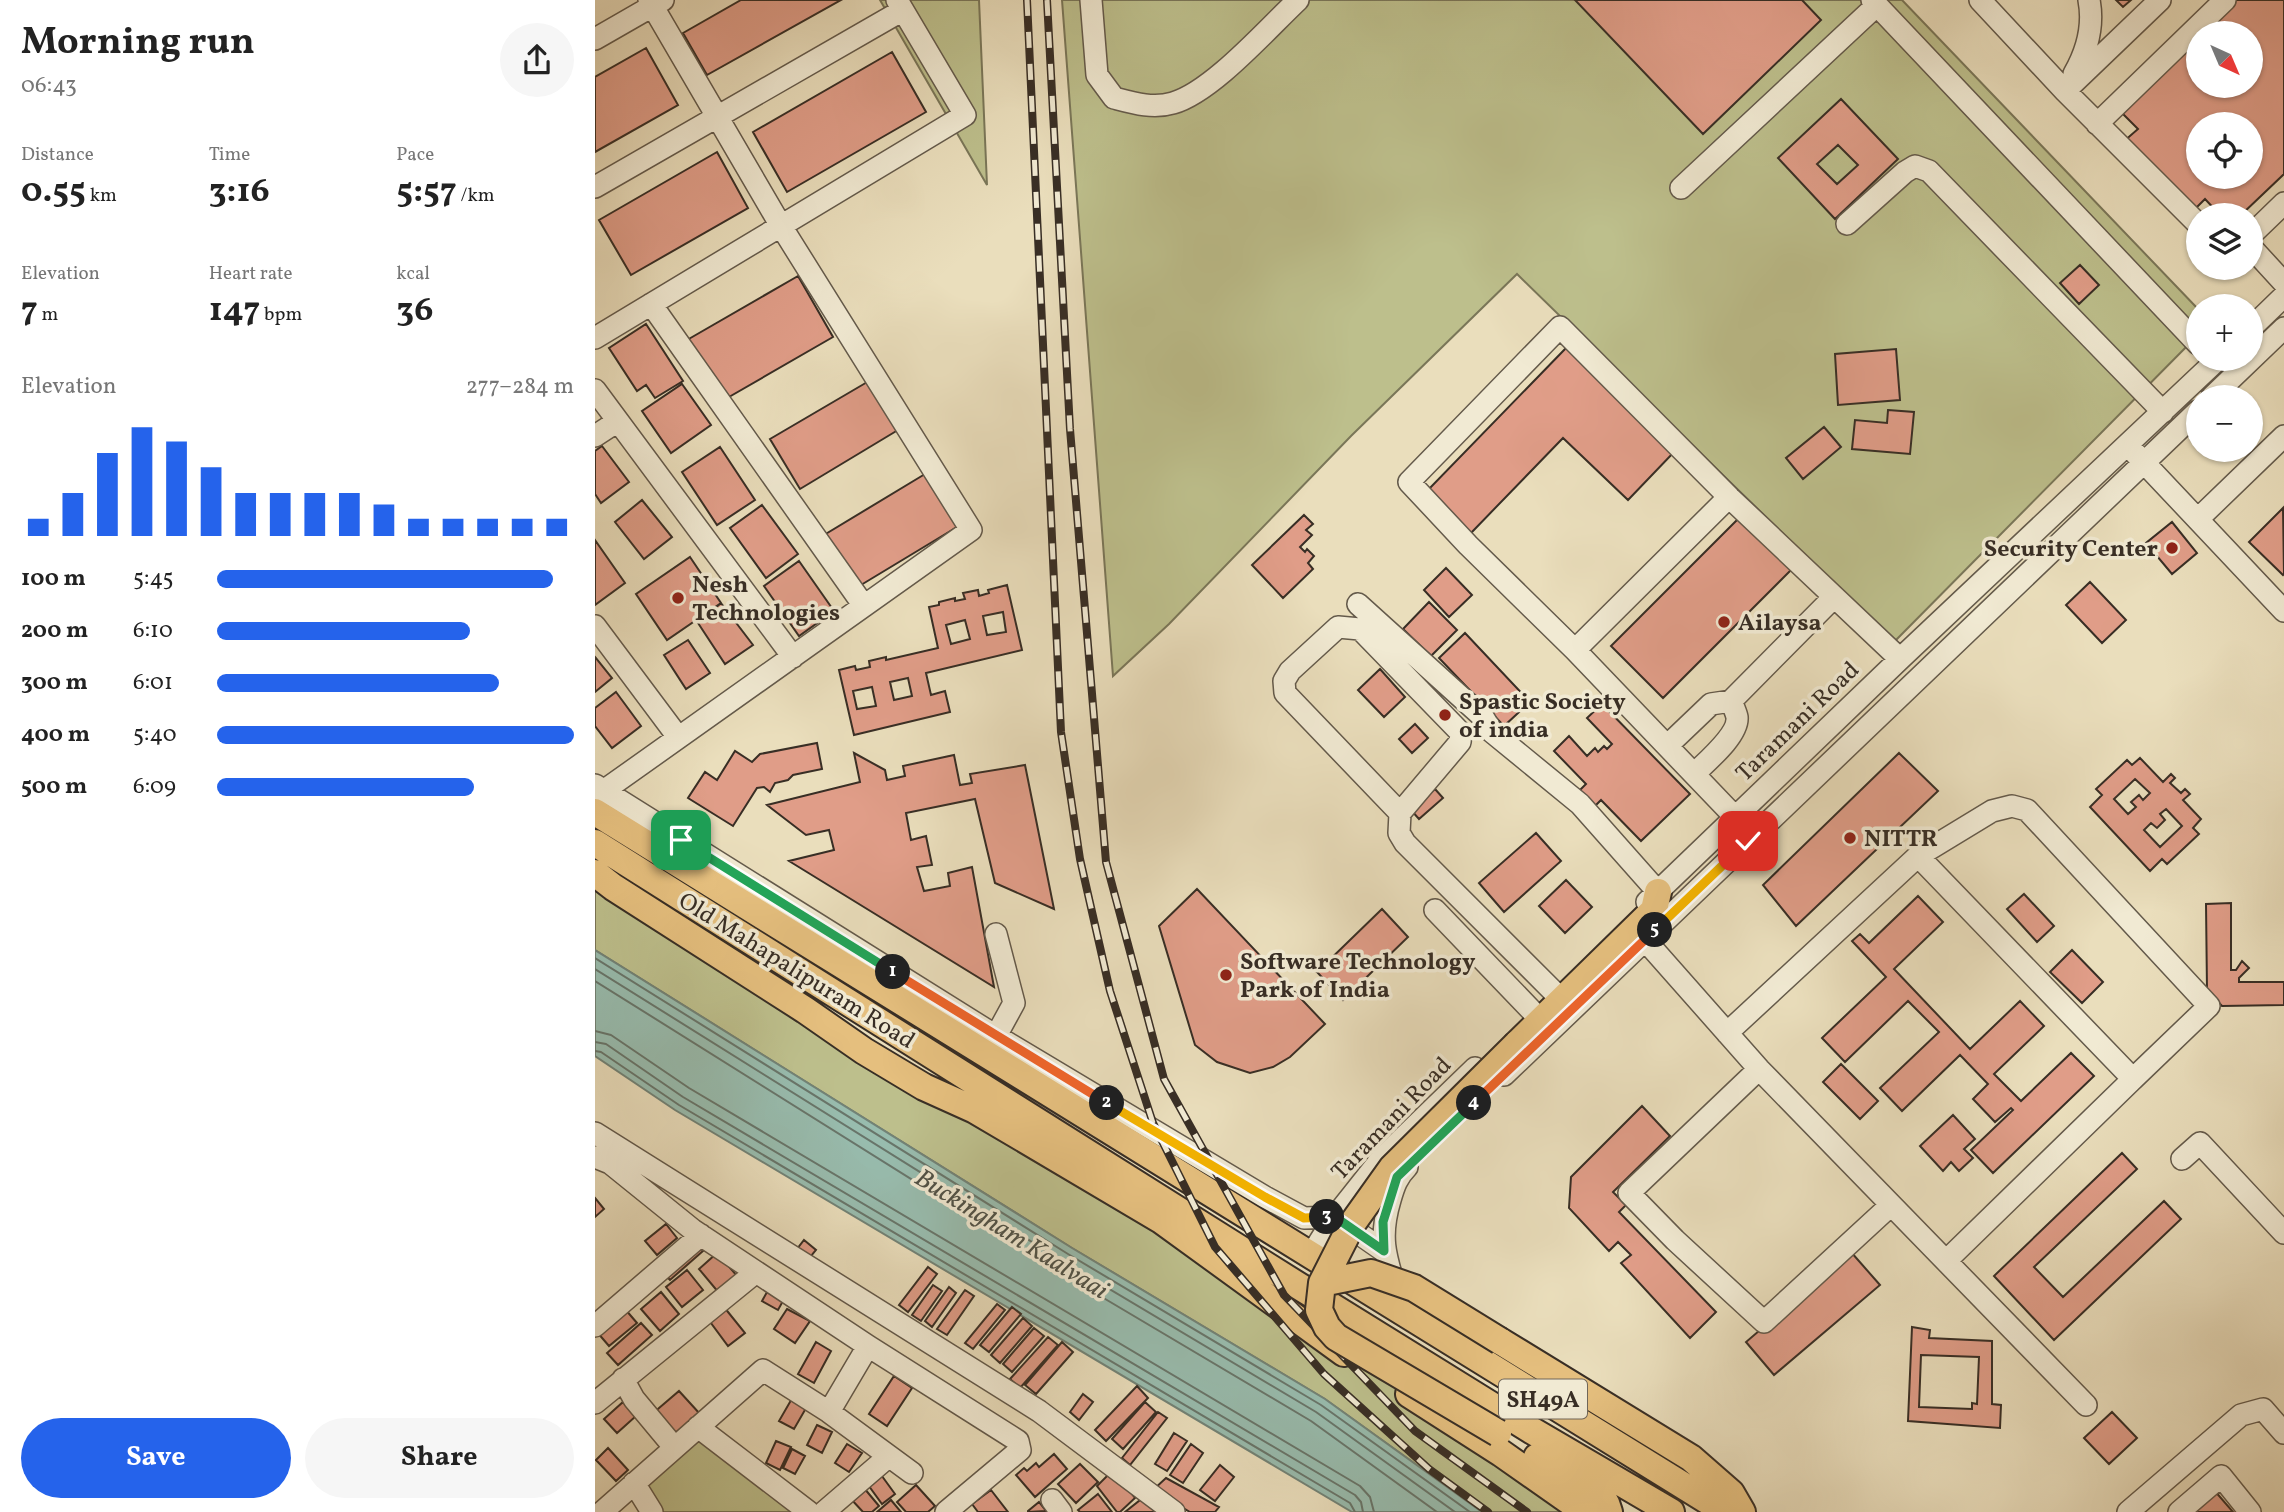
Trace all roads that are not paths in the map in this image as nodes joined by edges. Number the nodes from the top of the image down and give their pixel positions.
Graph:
1 (1091, 0) edge
2 (1298, 0) edge
3 (1980, 0) edge
4 (2089, 0) edge
5 (2160, 0) edge
6 (2225, 0) edge
7 (655, 2) edge
8 (1875, 2) edge
9 (900, 5) edge
10 (595, 38) edge
11 (2065, 91) junction
12 (717, 117) junction
13 (2097, 124) junction
14 (595, 187) edge
15 (1681, 188) dead end
16 (2284, 203) edge
17 (2186, 212) edge
18 (2263, 223) edge
19 (1847, 224) dead end
20 (781, 226) junction
21 (2263, 260) edge
22 (2284, 283) edge
23 (2284, 296) edge
24 (651, 304) junction
25 (2263, 316) edge
26 (2284, 328) edge
27 (2186, 331) edge
28 (595, 338) edge
29 (2204, 371) edge
30 (2225, 385) edge
31 (595, 390) edge
32 (2163, 412) junction
33 (618, 421) junction
34 (2186, 423) edge
35 (595, 436) edge
36 (2284, 436) edge
37 (2128, 446) junction
38 (2144, 463) junction
39 (1729, 497) junction
40 (2198, 519) junction
41 (1835, 597) junction
42 (1358, 604) dead end
43 (864, 606) junction
44 (2284, 611) edge
45 (595, 626) edge
46 (1575, 650) junction
47 (793, 657) junction
48 (1900, 659) junction
49 (1731, 701) junction
50 (678, 737) junction
51 (1667, 746) junction
52 (1694, 774) junction
53 (597, 796) edge
54 (1400, 813) junction
55 (1735, 817) junction
56 (595, 843) edge
57 (1918, 856) junction
58 (595, 873) edge
59 (1658, 892) junction
60 (1435, 910) dead end
61 (996, 934) dead end
62 (1645, 940) junction
63 (1554, 992) junction
64 (1533, 1012) junction
65 (926, 1018) junction
66 (1727, 1033) junction
67 (912, 1042) junction
68 (985, 1042) junction
69 (1759, 1069) junction
70 (959, 1072) junction
71 (2133, 1079) junction
72 (1000, 1097) junction
73 (975, 1110) junction
74 (595, 1133) edge
75 (2182, 1159) dead end
76 (600, 1166) edge
77 (1891, 1205) junction
78 (1335, 1217) junction
79 (2284, 1233) edge
80 (701, 1235) junction
81 (1384, 1251) junction
82 (1311, 1255) junction
83 (1946, 1261) junction
84 (755, 1272) junction
85 (1322, 1283) junction
86 (1403, 1314) junction
87 (595, 1326) edge
88 (868, 1346) junction
89 (623, 1379) junction
90 (595, 1403) edge
91 (2086, 1405) dead end
92 (829, 1412) junction
93 (2282, 1426) edge
94 (698, 1427) junction
95 (674, 1447) junction
96 (888, 1457) junction
97 (912, 1473) dead end
98 (634, 1483) junction
99 (1683, 1484) junction
100 (1642, 1495) junction
101 (1722, 1507) edge
102 (1600, 1509) edge
103 (1666, 1511) edge
104 (602, 1512) edge
105 (652, 1512) edge
106 (809, 1512) edge
107 (824, 1512) edge
108 (946, 1512) edge
109 (1174, 1512) edge
110 (2128, 1512) edge
111 (2179, 1512) edge
112 (2250, 1512) edge

1 - 2 street
3 - 11 street
4 - 11 street
5 - 11 street
6 - 13 street
7 - 10 street
7 - 12 street
8 - 15 street
8 - 27 street
9 - 12 street
9 - 20 street
11 - 13 street
12 - 14 street
12 - 20 street
13 - 17 street
16 - 18 street
19 - 32 street
20 - 24 street
20 - 43 street
21 - 22 street
23 - 25 street
24 - 28 street
24 - 43 street
26 - 30 street
29 - 32 street, Taramani Road
31 - 33 street
32 - 37 street, Taramani Road
33 - 35 street
33 - 47 street
34 - 38 street, Taramani Road
36 - 40 street
37 - 38 street
37 - 48 street, Taramani Road
38 - 40 street
38 - 62 street, Taramani Road
39 - 41 street
39 - 46 street
39 - 46 street
40 - 44 street
41 - 48 street
41 - 49 street
42 - 59 street
43 - 47 street
45 - 50 street
46 - 51 street
47 - 50 street
48 - 55 street, Taramani Road
49 - 51 street
49 - 52 street
50 - 53 street
51 - 52 street
52 - 55 street
53 - 65 main road
53 - 68 street
54 - 54 street
54 - 63 street
55 - 59 street, Taramani Road
56 - 67 main road, Old Mahapalipuram Road
57 - 66 street
57 - 71 street
57 - 71 street
58 - 73 main road
59 - 63 street, Taramani Road
59 - 85 main road, bridge
60 - 64 street
61 - 68 street
62 - 66 street
62 - 81 street, Taramani Road
63 - 64 street, Taramani Road
64 - 78 street, Taramani Road
65 - 67 main road
65 - 68 main road
66 - 69 street
67 - 70 main road, Old Mahapalipuram Road
68 - 70 main road
68 - 78 street
68 - 82 main road
69 - 77 street
69 - 77 street
70 - 72 main road, Old Mahapalipuram Road
71 - 83 street
72 - 73 main road
72 - 100 main road, Old Mahapalipuram Road / SH49A
73 - 102 main road
74 - 109 street
75 - 79 street
76 - 80 street
77 - 83 street
78 - 81 street
78 - 82 street, Taramani Road
80 - 84 street
80 - 87 street
81 - 86 street
82 - 86 main road
83 - 91 street
84 - 88 street
84 - 89 street
85 - 101 main road, bridge
85 - 102 main road, bridge
86 - 99 main road, SH49A
88 - 92 street
88 - 108 street
89 - 90 street
89 - 95 street
92 - 94 street
92 - 96 street
93 - 110 street
94 - 95 street
94 - 106 street
95 - 98 street
96 - 97 street
96 - 107 street
98 - 104 street
98 - 105 street
99 - 101 main road
99 - 103 main road
100 - 102 main road
100 - 103 main road, SH49A
111 - 112 street

